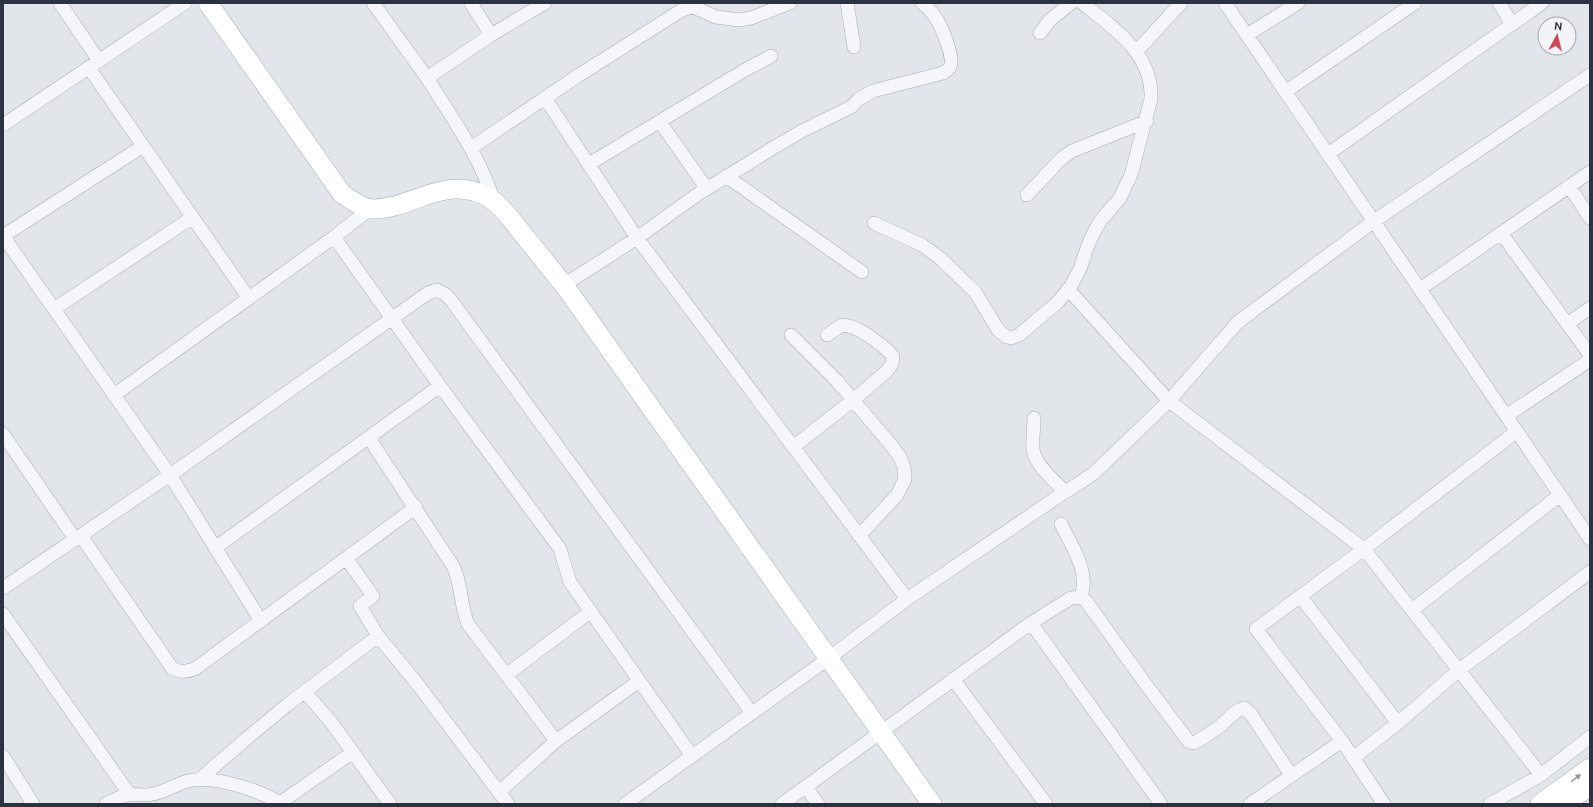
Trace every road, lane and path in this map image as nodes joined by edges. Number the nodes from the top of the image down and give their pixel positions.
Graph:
1 (60, 3) edge
2 (186, 3) edge
3 (208, 3) edge
4 (373, 3) edge
5 (471, 3) edge
6 (545, 3) edge
7 (790, 3) edge
8 (847, 3) edge
9 (922, 3) edge
10 (1082, 3) edge
11 (1182, 3) edge
12 (1225, 3) edge
13 (1298, 3) edge
14 (1415, 3) edge
15 (1499, 3) edge
16 (1542, 3) edge
17 (1067, 4) edge
18 (1398, 8) edge
19 (1512, 24) junction
20 (1040, 33) dead end
21 (490, 35) junction
22 (1247, 35) junction
23 (854, 47) dead end
24 (1136, 52) junction
25 (771, 56) dead end
26 (94, 64) junction
27 (1590, 75) edge
28 (427, 78) junction
29 (1285, 92) junction
30 (545, 98) junction
31 (1147, 121) junction
32 (660, 122) junction
33 (3, 125) edge
34 (143, 146) junction
35 (471, 148) junction
36 (1328, 154) junction
37 (589, 164) junction
38 (1590, 172) edge
39 (726, 176) junction
40 (1569, 186) junction
41 (707, 189) junction
42 (1027, 195) dead end
43 (494, 202) junction
44 (370, 209) junction
45 (192, 217) junction
46 (1590, 218) edge
47 (1374, 221) junction
48 (874, 223) dead end
49 (1500, 233) junction
50 (3, 236) edge
51 (334, 237) junction
52 (637, 238) junction
53 (862, 272) dead end
54 (564, 285) junction
55 (1068, 289) junction
56 (1420, 289) junction
57 (248, 297) junction
58 (1590, 308) edge
59 (54, 309) junction
60 (393, 318) junction
61 (1567, 324) junction
62 (791, 335) dead end
63 (827, 336) dead end
64 (1590, 355) edge
65 (1590, 360) edge
66 (440, 386) junction
67 (114, 395) junction
68 (852, 401) junction
69 (1169, 401) junction
70 (1506, 416) junction
71 (1034, 418) dead end
72 (1517, 431) junction
73 (3, 434) edge
74 (369, 438) junction
75 (793, 447) junction
76 (170, 475) junction
77 (1065, 492) junction
78 (1560, 495) junction
79 (416, 507) junction
80 (1060, 524) dead end
81 (859, 536) junction
82 (78, 537) junction
83 (1590, 539) edge
84 (215, 548) junction
85 (1364, 549) junction
86 (346, 558) junction
87 (1590, 572) edge
88 (3, 588) edge
89 (1300, 596) junction
90 (1081, 597) junction
91 (907, 600) junction
92 (1412, 610) junction
93 (590, 612) junction
94 (3, 614) edge
95 (261, 620) junction
96 (1031, 623) junction
97 (378, 636) junction
98 (829, 658) junction
99 (1459, 670) junction
100 (506, 675) junction
101 (953, 679) junction
102 (639, 682) junction
103 (305, 692) junction
104 (752, 713) junction
105 (1398, 723) junction
106 (881, 732) junction
107 (1590, 737) edge
108 (556, 741) junction
109 (1342, 741) junction
110 (353, 752) junction
111 (3, 756) edge
112 (692, 756) junction
113 (1353, 758) junction
114 (1590, 768) edge
115 (1541, 775) junction
116 (1291, 776) junction
117 (200, 779) junction
118 (1590, 784) edge
119 (806, 787) junction
120 (499, 792) junction
121 (130, 795) junction
122 (281, 803) edge
123 (33, 804) edge
124 (106, 804) edge
125 (390, 804) edge
126 (508, 804) edge
127 (625, 804) edge
128 (782, 804) edge
129 (818, 804) edge
130 (932, 804) edge
131 (1046, 804) edge
132 (1161, 804) edge
133 (1250, 804) edge
134 (1384, 804) edge
135 (1490, 804) edge
136 (1540, 804) edge
137 (1562, 804) edge

1 - 26 street
2 - 26 street
3 - 44 street
4 - 28 street
5 - 21 street
6 - 21 street
7 - 30 street
8 - 23 street
9 - 39 street
10 - 24 street
11 - 24 street
12 - 22 street
13 - 22 street
14 - 18 street
15 - 19 street
16 - 19 street
17 - 20 street
18 - 29 street
19 - 36 street
21 - 28 street
22 - 29 street
24 - 31 street
25 - 32 street
26 - 33 street
26 - 34 street
27 - 47 street
28 - 35 street
29 - 36 street
30 - 35 street
30 - 37 street
31 - 42 street
31 - 55 street
32 - 37 street
32 - 41 street
34 - 45 street
34 - 50 street
35 - 43 street
36 - 47 street
37 - 52 street
38 - 40 street
39 - 41 street
39 - 53 street
40 - 46 street
40 - 49 street
41 - 52 street
43 - 44 street
43 - 54 street
44 - 51 street
45 - 57 street
45 - 59 street
47 - 56 street
47 - 69 street
48 - 55 street
49 - 56 street
49 - 61 street
50 - 59 street
51 - 57 street
51 - 60 street
52 - 54 street
52 - 75 street
54 - 98 street
55 - 69 street
56 - 70 street
57 - 67 street
58 - 61 street
59 - 67 street
60 - 66 street
60 - 76 street
60 - 104 street
61 - 64 street
62 - 68 street
63 - 68 street
65 - 70 street
66 - 74 street
66 - 93 street
67 - 76 street
68 - 75 street
68 - 81 street
69 - 77 street
69 - 85 street
70 - 72 street
71 - 77 street
72 - 78 street
72 - 85 street
73 - 82 street
74 - 79 street
74 - 84 street
75 - 81 street
76 - 82 street
76 - 84 street
77 - 91 street
78 - 83 street
78 - 92 street
79 - 86 street
79 - 100 street
80 - 90 street
81 - 91 street
82 - 88 street
82 - 95 street
84 - 95 street
85 - 89 street
85 - 92 street
86 - 95 street
86 - 97 street
87 - 99 street
89 - 105 street
89 - 109 street
90 - 96 street
90 - 116 street
91 - 98 street
92 - 99 street
93 - 100 street
93 - 102 street
94 - 121 street
96 - 101 street
96 - 132 street
97 - 103 street
97 - 120 street
98 - 104 street
98 - 106 street
99 - 105 street
99 - 115 street
100 - 108 street
101 - 106 street
101 - 131 street
102 - 108 street
102 - 112 street
103 - 110 street
103 - 117 street
104 - 112 street
105 - 113 street
106 - 119 street
106 - 130 street
107 - 115 street
108 - 120 street
109 - 113 street
109 - 116 street
110 - 122 street
110 - 125 street
111 - 123 street
112 - 127 street
113 - 134 street
136 -> 114 street
115 - 135 street
116 - 133 street
117 - 121 street
117 - 122 street
118 - 137 highway
119 - 128 street
119 - 129 street
120 - 126 street
121 - 124 street

